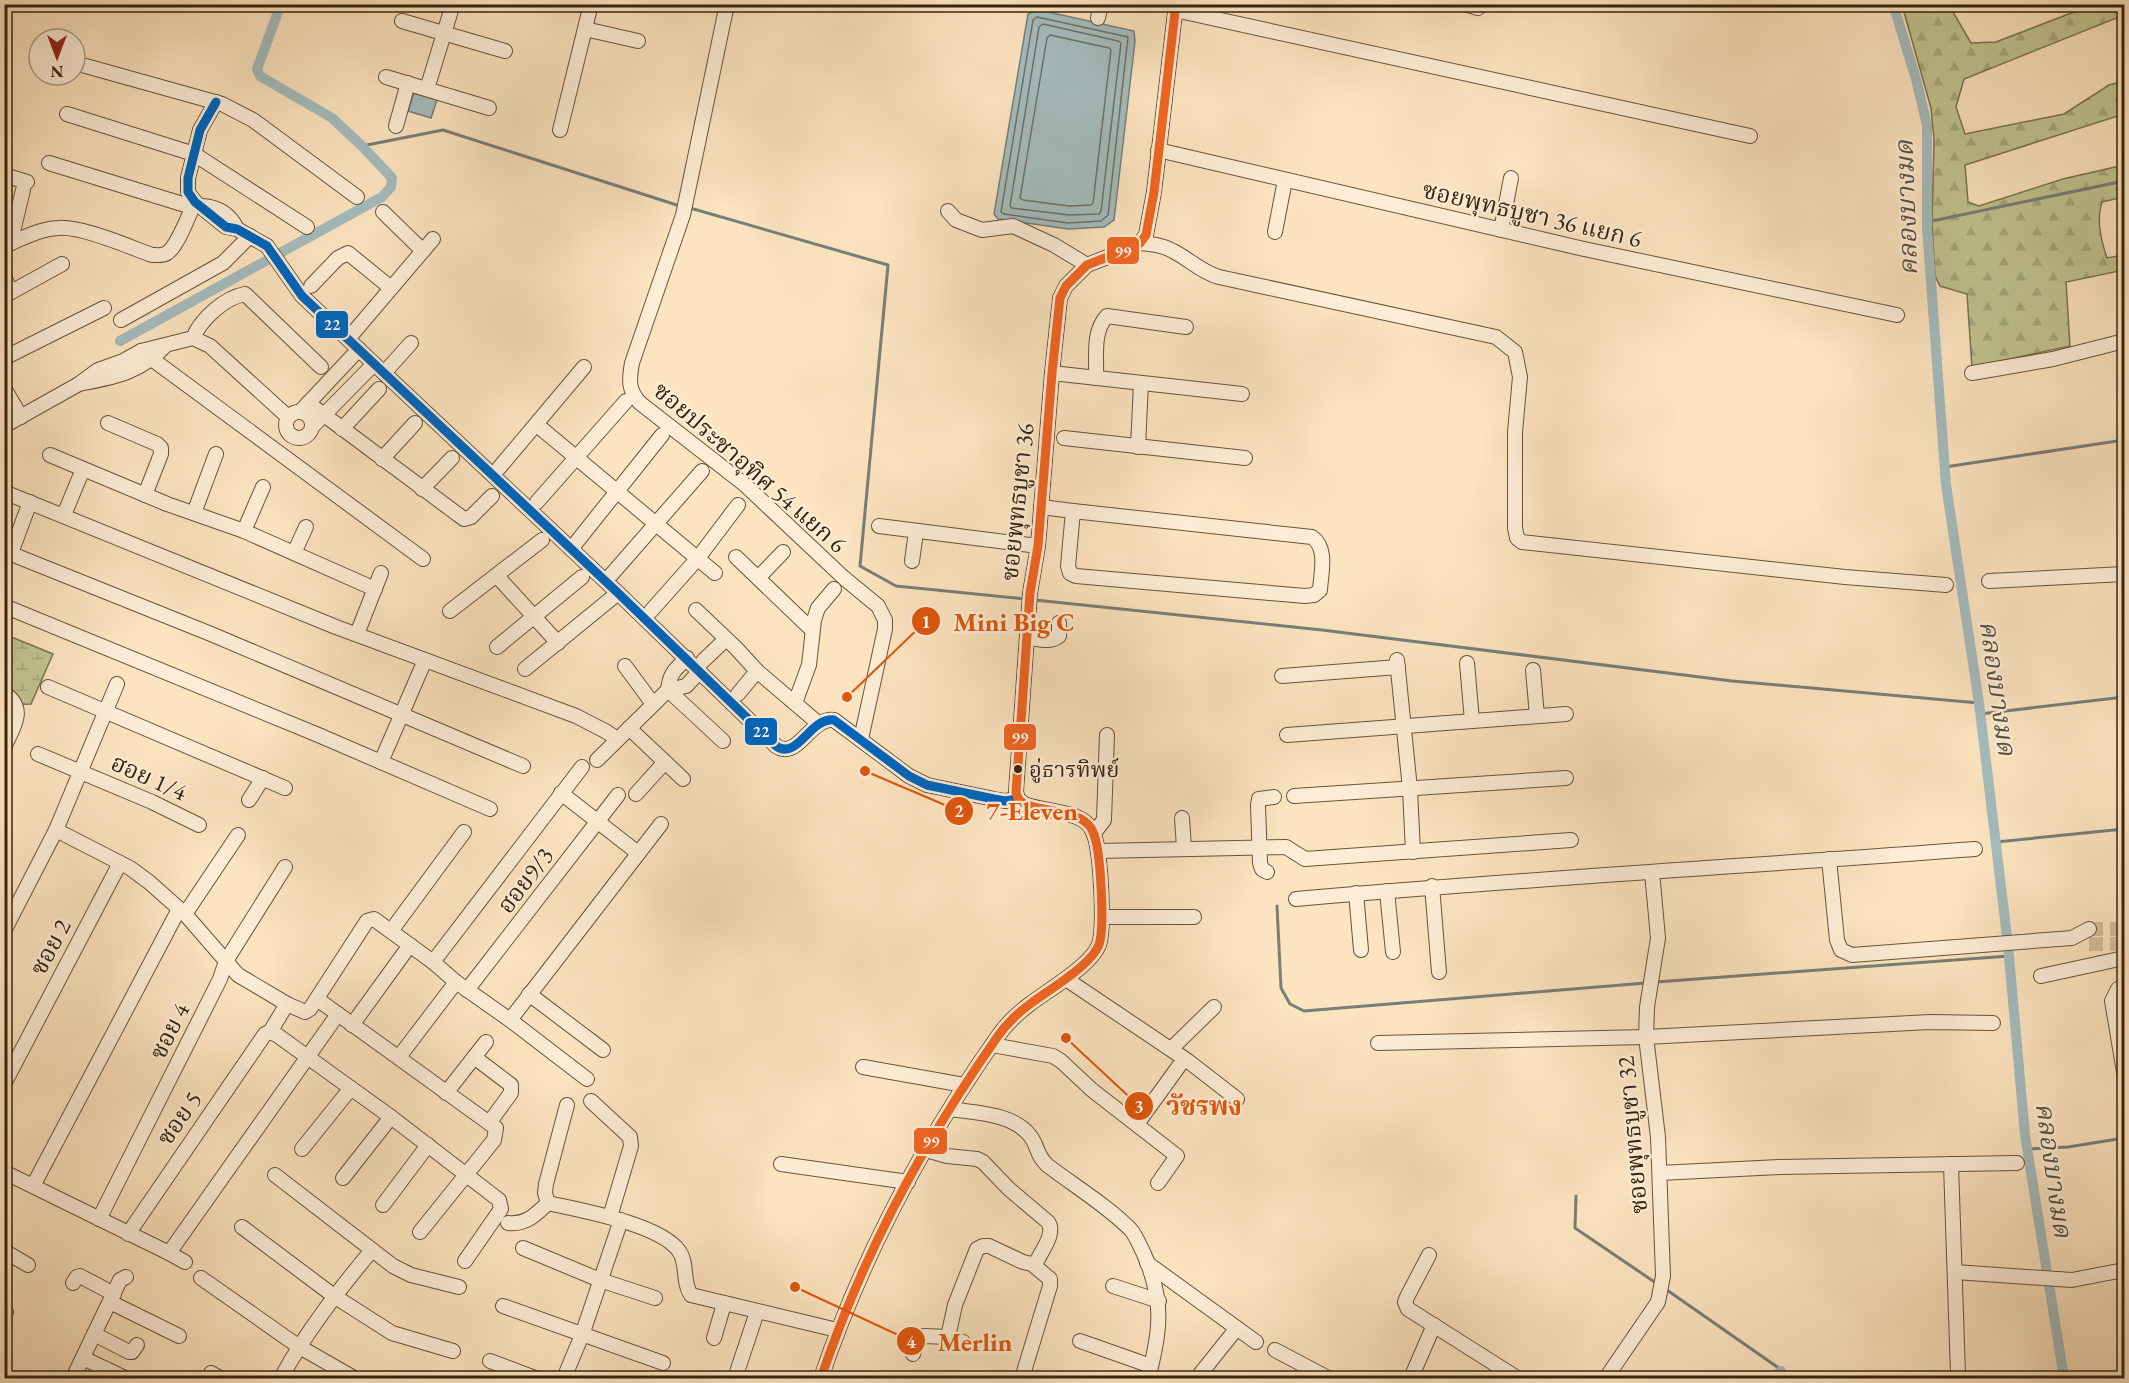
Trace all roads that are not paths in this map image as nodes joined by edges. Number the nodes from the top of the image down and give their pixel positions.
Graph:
1 (453, 4) edge
2 (591, 4) edge
3 (727, 4) edge
4 (1175, 7) edge
5 (402, 21) dead end
6 (585, 29) junction
7 (444, 34) junction
8 (638, 41) dead end
9 (505, 51) dead end
10 (87, 66) edge
11 (386, 77) dead end
12 (408, 83) junction
13 (427, 89) junction
14 (216, 102) junction
15 (489, 108) dead end
16 (67, 114) dead end
17 (396, 126) dead end
18 (560, 130) dead end
19 (1750, 136) dead end
20 (1158, 150) junction
21 (194, 154) junction
22 (49, 163) dead end
23 (4, 175) edge
24 (1511, 178) dead end
25 (1285, 180) junction
26 (357, 197) dead end
27 (196, 205) junction
28 (948, 211) dead end
29 (383, 212) dead end
30 (307, 227) dead end
31 (1501, 230) junction
32 (1275, 232) dead end
33 (250, 236) junction
34 (433, 238) dead end
35 (1140, 243) junction
36 (7, 245) edge
37 (423, 251) junction
38 (62, 264) dead end
39 (1087, 265) junction
40 (4, 277) edge
41 (312, 286) dead end
42 (391, 288) junction
43 (8, 294) edge
44 (104, 308) dead end
45 (1897, 315) dead end
46 (122, 320) dead end
47 (1186, 327) dead end
48 (193, 338) junction
49 (348, 339) junction
50 (2124, 341) edge
51 (411, 343) dead end
52 (165, 346) junction
53 (358, 349) junction
54 (141, 351) junction
55 (4, 358) edge
56 (152, 360) junction
57 (321, 367) dead end
58 (584, 367) dead end
59 (379, 369) junction
60 (1052, 373) junction
61 (1971, 373) dead end
62 (1096, 378) junction
63 (1141, 383) junction
64 (80, 384) junction
65 (4, 388) edge
66 (379, 389) dead end
67 (1242, 394) dead end
68 (626, 401) dead end
69 (299, 411) junction
70 (324, 415) junction
71 (21, 417) junction
72 (108, 423) dead end
73 (415, 423) dead end
74 (537, 425) junction
75 (4, 426) edge
76 (312, 427) junction
77 (342, 429) junction
78 (662, 435) dead end
79 (295, 438) junction
80 (1064, 438) dead end
81 (1138, 447) junction
82 (216, 454) dead end
83 (50, 455) dead end
84 (280, 455) junction
85 (452, 458) dead end
86 (577, 458) junction
87 (1245, 458) dead end
88 (382, 459) junction
89 (499, 468) dead end
90 (83, 469) junction
91 (702, 471) dead end
92 (263, 487) dead end
93 (422, 489) junction
94 (4, 492) edge
95 (617, 492) junction
96 (145, 495) junction
97 (492, 496) dead end
98 (30, 502) junction
99 (537, 502) dead end
100 (738, 505) dead end
101 (1041, 507) junction
102 (1073, 511) junction
103 (194, 513) junction
104 (64, 515) junction
105 (657, 524) junction
106 (879, 526) dead end
107 (306, 527) dead end
108 (244, 531) junction
109 (916, 532) junction
110 (542, 540) dead end
111 (1038, 546) junction
112 (571, 549) junction
113 (8, 552) edge
114 (783, 552) dead end
115 (294, 553) junction
116 (736, 557) dead end
117 (698, 558) junction
118 (423, 559) dead end
119 (912, 561) dead end
120 (381, 573) dead end
121 (715, 573) dead end
122 (2124, 574) edge
123 (611, 575) dead end
124 (497, 576) junction
125 (582, 577) dead end
126 (758, 578) junction
127 (1989, 581) dead end
128 (1946, 585) dead end
129 (375, 589) junction
130 (834, 589) dead end
131 (618, 593) junction
132 (4, 606) edge
133 (696, 610) dead end
134 (450, 611) dead end
135 (651, 611) dead end
136 (533, 618) junction
137 (1059, 623) dead end
138 (811, 629) junction
139 (357, 634) junction
140 (1029, 638) junction
141 (726, 639) junction
142 (558, 643) junction
143 (497, 647) dead end
144 (687, 658) junction
145 (425, 660) junction
146 (1467, 663) dead end
147 (625, 666) dead end
148 (701, 666) junction
149 (525, 669) dead end
150 (1533, 670) dead end
151 (757, 671) junction
152 (1282, 676) dead end
153 (117, 684) dead end
154 (48, 687) dead end
155 (668, 690) junction
156 (4, 693) edge
157 (738, 694) dead end
158 (795, 703) junction
159 (652, 704) junction
160 (106, 712) junction
161 (402, 714) junction
162 (1566, 714) dead end
163 (1537, 716) junction
164 (1472, 721) junction
165 (818, 723) junction
166 (1404, 727) junction
167 (629, 728) junction
168 (1107, 735) dead end
169 (1287, 735) dead end
170 (617, 739) junction
171 (861, 739) junction
172 (723, 741) dead end
173 (4, 747) edge
174 (38, 754) dead end
175 (597, 760) dead end
176 (381, 762) junction
177 (665, 762) junction
178 (523, 766) dead end
179 (582, 766) dead end
180 (81, 772) junction
181 (263, 778) junction
182 (1566, 778) dead end
183 (683, 779) dead end
184 (285, 788) dead end
185 (1410, 789) junction
186 (561, 793) junction
187 (636, 794) dead end
188 (618, 795) dead end
189 (1294, 796) dead end
190 (1274, 797) dead end
191 (1018, 799) junction
192 (249, 800) dead end
193 (490, 809) dead end
194 (1182, 818) dead end
195 (598, 821) junction
196 (660, 824) dead end
197 (199, 825) dead end
198 (56, 830) junction
199 (464, 832) dead end
200 (1094, 833) junction
201 (238, 835) dead end
202 (1571, 840) dead end
203 (1259, 846) junction
204 (1184, 848) junction
205 (1975, 849) dead end
206 (1098, 851) junction
207 (1413, 852) junction
208 (638, 853) junction
209 (1829, 859) junction
210 (120, 863) junction
211 (285, 867) dead end
212 (1267, 872) dead end
213 (1652, 872) junction
214 (1432, 886) junction
215 (1387, 891) junction
216 (1356, 893) junction
217 (1296, 899) dead end
218 (182, 911) junction
219 (1194, 916) dead end
220 (1102, 917) junction
221 (2089, 929) tunnel mouth
222 (4, 931) edge
223 (391, 931) junction
224 (2072, 938) junction
225 (2088, 944) tunnel mouth
226 (410, 945) junction
227 (1360, 950) dead end
228 (1393, 952) dead end
229 (2124, 952) edge
230 (2124, 959) edge
231 (226, 960) junction
232 (433, 962) junction
233 (1439, 972) dead end
234 (2041, 976) dead end
235 (1066, 979) junction
236 (461, 986) junction
237 (2124, 987) edge
238 (529, 994) junction
239 (317, 999) junction
240 (287, 1004) junction
241 (1214, 1007) dead end
242 (338, 1014) junction
243 (510, 1020) junction
244 (1993, 1023) dead end
245 (352, 1025) junction
246 (270, 1032) junction
247 (1646, 1036) junction
248 (486, 1042) dead end
249 (1378, 1043) dead end
250 (992, 1045) junction
251 (1171, 1049) junction
252 (603, 1050) dead end
253 (308, 1057) junction
254 (399, 1057) junction
255 (474, 1057) junction
256 (1179, 1066) dead end
257 (863, 1067) dead end
258 (2124, 1072) edge
259 (587, 1079) dead end
260 (4, 1084) edge
261 (964, 1085) junction
262 (351, 1088) junction
263 (446, 1092) junction
264 (1237, 1099) dead end
265 (591, 1101) dead end
266 (567, 1105) dead end
267 (950, 1109) junction
268 (391, 1117) junction
269 (489, 1123) junction
270 (1137, 1124) junction
271 (428, 1145) junction
272 (302, 1149) dead end
273 (926, 1150) junction
274 (2017, 1163) dead end
275 (781, 1164) dead end
276 (1951, 1164) junction
277 (4, 1172) edge
278 (1660, 1173) junction
279 (275, 1174) dead end
280 (467, 1174) junction
281 (343, 1178) dead end
282 (908, 1182) junction
283 (1158, 1183) dead end
284 (33, 1186) junction
285 (548, 1203) junction
286 (382, 1205) dead end
287 (615, 1218) junction
288 (99, 1220) junction
289 (508, 1223) dead end
290 (242, 1227) dead end
291 (420, 1232) dead end
292 (128, 1234) junction
293 (523, 1248) dead end
294 (372, 1250) junction
295 (4, 1251) edge
296 (168, 1253) junction
297 (1429, 1255) dead end
298 (465, 1261) dead end
299 (185, 1262) dead end
300 (1148, 1263) junction
301 (1032, 1264) junction
302 (28, 1265) dead end
303 (2124, 1270) edge
304 (1955, 1272) junction
305 (126, 1277) dead end
306 (201, 1278) dead end
307 (600, 1280) junction
308 (73, 1283) dead end
309 (1113, 1286) dead end
310 (459, 1287) dead end
311 (334, 1296) junction
312 (112, 1298) junction
313 (655, 1298) dead end
314 (1159, 1301) junction
315 (724, 1304) junction
316 (503, 1306) dead end
317 (757, 1312) junction
318 (1434, 1325) junction
319 (1237, 1328) junction
320 (837, 1330) junction
321 (94, 1334) junction
322 (582, 1335) junction
323 (179, 1336) dead end
324 (948, 1337) junction
325 (714, 1338) dead end
326 (1080, 1341) dead end
327 (963, 1342) dead end
328 (1256, 1342) dead end
329 (137, 1346) dead end
330 (298, 1346) junction
331 (1275, 1350) dead end
332 (453, 1351) dead end
333 (913, 1354) dead end
334 (83, 1358) junction
335 (490, 1361) dead end
336 (663, 1363) dead end
337 (1149, 1372) edge
338 (1958, 1374) dead end
339 (123, 1377) edge
340 (73, 1378) edge
341 (281, 1378) edge
342 (354, 1378) edge
343 (535, 1378) edge
344 (564, 1378) edge
345 (735, 1378) edge
346 (821, 1378) edge
347 (1022, 1378) edge
348 (1197, 1378) edge
349 (1328, 1378) edge
350 (1411, 1378) edge
351 (1517, 1378) edge
352 (1606, 1378) edge

1 - 7 street
2 - 6 street
3 - 171 street, ซอยประชาอุทิศ 54 แยก 6
4 - 19 street
4 - 20 street
5 - 7 street
6 - 8 street
6 - 18 street
7 - 9 street
7 - 13 street
10 - 14 street
11 - 12 street
12 - 13 street
12 - 17 street
13 - 15 street
14 - 21 street
14 - 26 street
16 - 21 street
20 - 25 street, ซอยพุทธบูชา 36 แยก 6
20 - 35 street
21 - 27 street
21 - 30 street
22 - 27 street
23 - 36 street
24 - 31 street
25 - 31 street, ซอยพุทธบูชา 36 แยก 6
25 - 32 street
27 - 33 street
27 - 36 street
28 - 39 street
29 - 37 street
31 - 45 street, ซอยพุทธบูชา 36 แยก 6
33 - 46 street
33 - 49 street
34 - 37 street
35 - 39 street, ซอยพุทธบูชา 36
35 - 128 street
37 - 42 street
38 - 43 street
39 - 60 street, ซอยพุทธบูชา 36
40 - 43 street
41 - 42 street
42 - 49 street
44 - 55 street
47 - 62 street
48 - 52 street
48 - 57 street
48 - 69 street
49 - 53 street
50 - 61 street
51 - 59 street
52 - 54 street
52 - 56 street
53 - 59 street
53 - 69 street
54 - 56 street
54 - 64 street
56 - 64 street
56 - 84 street
58 - 74 street
59 - 70 street
59 - 112 street
60 - 62 street
60 - 101 street, ซอยพุทธบูชา 36
62 - 63 street
63 - 67 street
63 - 81 street
64 - 71 street
65 - 71 street
66 - 77 street
68 - 86 street
69 - 70 street
69 - 76 street
69 - 79 street
70 - 76 street
70 - 77 street
71 - 75 street
72 - 96 street
73 - 88 street
74 - 86 street
74 - 89 street
76 - 79 street
77 - 88 street
78 - 95 street
79 - 84 street
80 - 81 street
81 - 87 street
82 - 103 street
83 - 90 street
84 - 118 street
85 - 93 street
86 - 95 street
86 - 99 street
88 - 93 street
90 - 96 street
90 - 104 street
91 - 105 street
92 - 108 street
93 - 97 street
94 - 98 street
95 - 105 street
95 - 112 street
96 - 103 street
98 - 104 street
98 - 113 street
100 - 117 street
101 - 102 street
101 - 111 street, ซอยพุทธบูชา 36
102 - 102 street
103 - 108 street
104 - 139 street
105 - 117 street
105 - 123 street
106 - 109 street
107 - 115 street
108 - 115 street
109 - 111 street
109 - 119 street
110 - 124 street
111 - 140 street, ซอยพุทธบูชา 36
112 - 131 street
113 - 161 street
114 - 126 street
115 - 129 street
116 - 126 street
117 - 121 street
117 - 135 street
120 - 129 street
122 - 127 street
124 - 134 street
124 - 136 street
125 - 136 street
126 - 138 street
129 - 139 street
130 - 138 street
131 - 142 street
131 - 144 street
132 - 176 street
133 - 141 street
136 - 142 street
136 - 143 street
137 - 140 street
138 - 158 street
139 - 145 street
140 - 191 street, ซอยพุทธบูชา 36
141 - 148 street
141 - 151 street
142 - 149 street
144 - 148 street
144 - 155 street
145 - 161 street
145 - 170 street
146 - 164 street
147 - 159 street
148 - 155 street
148 - 165 street
150 - 163 street
151 - 157 street
151 - 158 street
152 - 166 street
153 - 160 street
154 - 160 street
155 - 159 street
155 - 172 street
156 - 173 street
158 - 165 street
159 - 167 street
160 - 180 street
160 - 181 street
161 - 176 street
161 - 178 street
162 - 163 street
163 - 164 street
164 - 166 street
165 - 171 street
166 - 169 street
166 - 185 street
167 - 170 street
167 - 177 street
168 - 200 street
170 - 175 street
171 - 191 street
174 - 180 street, ฮอย 1/4
176 - 193 street
177 - 183 street
177 - 187 street
179 - 186 street
180 - 197 street, ฮอย 1/4
180 - 198 street
181 - 184 street
181 - 192 street
182 - 185 street
185 - 189 street
185 - 207 street
186 - 195 street
186 - 232 street
188 - 195 street, ฮอย9/3
190 - 203 street
191 - 200 street
194 - 204 street
195 - 208 street
195 - 236 street, ฮอย9/3
196 - 208 street
198 - 210 street
198 - 222 street
199 - 223 street
200 - 206 street
201 - 218 street
202 - 207 street
203 - 204 street
203 - 207 street
203 - 212 street
204 - 206 street
205 - 209 street
206 - 220 street
208 - 238 street
209 - 213 street
209 - 224 street
210 - 218 street
210 - 260 street, ซอย 2
211 - 231 street, ซอย 4
213 - 214 street
213 - 247 street, ซอยพุทธบูชา 32
214 - 215 street
214 - 233 street
215 - 216 street
215 - 228 street
216 - 217 street
216 - 227 street
218 - 231 street
218 - 284 street
219 - 220 street
220 - 235 street
221 - 224 street
223 - 226 street
223 - 239 street
224 - 225 street
226 - 232 street
226 - 245 street
229 - 230 street
230 - 234 street
231 - 240 street
231 - 288 street, ซอย 4
232 - 236 street
235 - 250 street
235 - 251 street
236 - 243 street
236 - 254 street, ฮอย9/3
237 - 258 street
238 - 243 street
238 - 252 street
239 - 240 street
239 - 242 street
240 - 246 street, ซอย 5
241 - 251 street
242 - 245 street
242 - 253 street
243 - 259 street
244 - 247 street
245 - 254 street
246 - 253 street
246 - 292 street, ซอย 5
247 - 249 street
247 - 278 street, ซอยพุทธบูชา 32
248 - 255 street
250 - 261 street
250 - 270 street
251 - 264 street
253 - 262 street
253 - 296 street
254 - 263 street
255 - 263 street
255 - 269 street
256 - 270 street
257 - 261 street
261 - 267 street
262 - 268 street
262 - 272 street
263 - 269 street
265 - 287 street
266 - 285 street
267 - 273 street
267 - 300 street
268 - 271 street
268 - 281 street
269 - 280 street
270 - 283 street
271 - 280 street
271 - 286 street
273 - 282 street
273 - 301 street
274 - 276 street
275 - 282 street
276 - 278 street
276 - 304 street
277 - 284 street
278 - 352 street, ซอยพุทธบูชา 32
279 - 294 street
280 - 291 street
280 - 298 street
282 - 320 street
284 - 288 street
285 - 287 street
285 - 289 street
287 - 307 street
287 - 315 street
288 - 292 street
290 - 311 street
292 - 296 street
293 - 307 street
294 - 310 street
294 - 311 street
295 - 302 street
296 - 299 street
297 - 318 street
300 - 314 street
300 - 319 street
301 - 324 street
301 - 347 street
303 - 304 street
304 - 338 street
305 - 312 street
306 - 330 street
307 - 313 street
307 - 322 street
308 - 312 street
309 - 314 street
311 - 330 street
311 - 332 street
312 - 321 street
312 - 323 street
314 - 337 street
315 - 317 street
315 - 325 street
316 - 322 street
317 - 320 street
317 - 345 street
318 - 350 street
318 - 351 street
319 - 328 street
319 - 348 street
320 - 346 street
321 - 329 street
321 - 334 street
322 - 336 street
322 - 344 street
324 - 327 street
324 - 333 street
326 - 337 street
330 - 341 street
330 - 342 street
331 - 349 street
334 - 339 street
334 - 340 street
335 - 343 street

